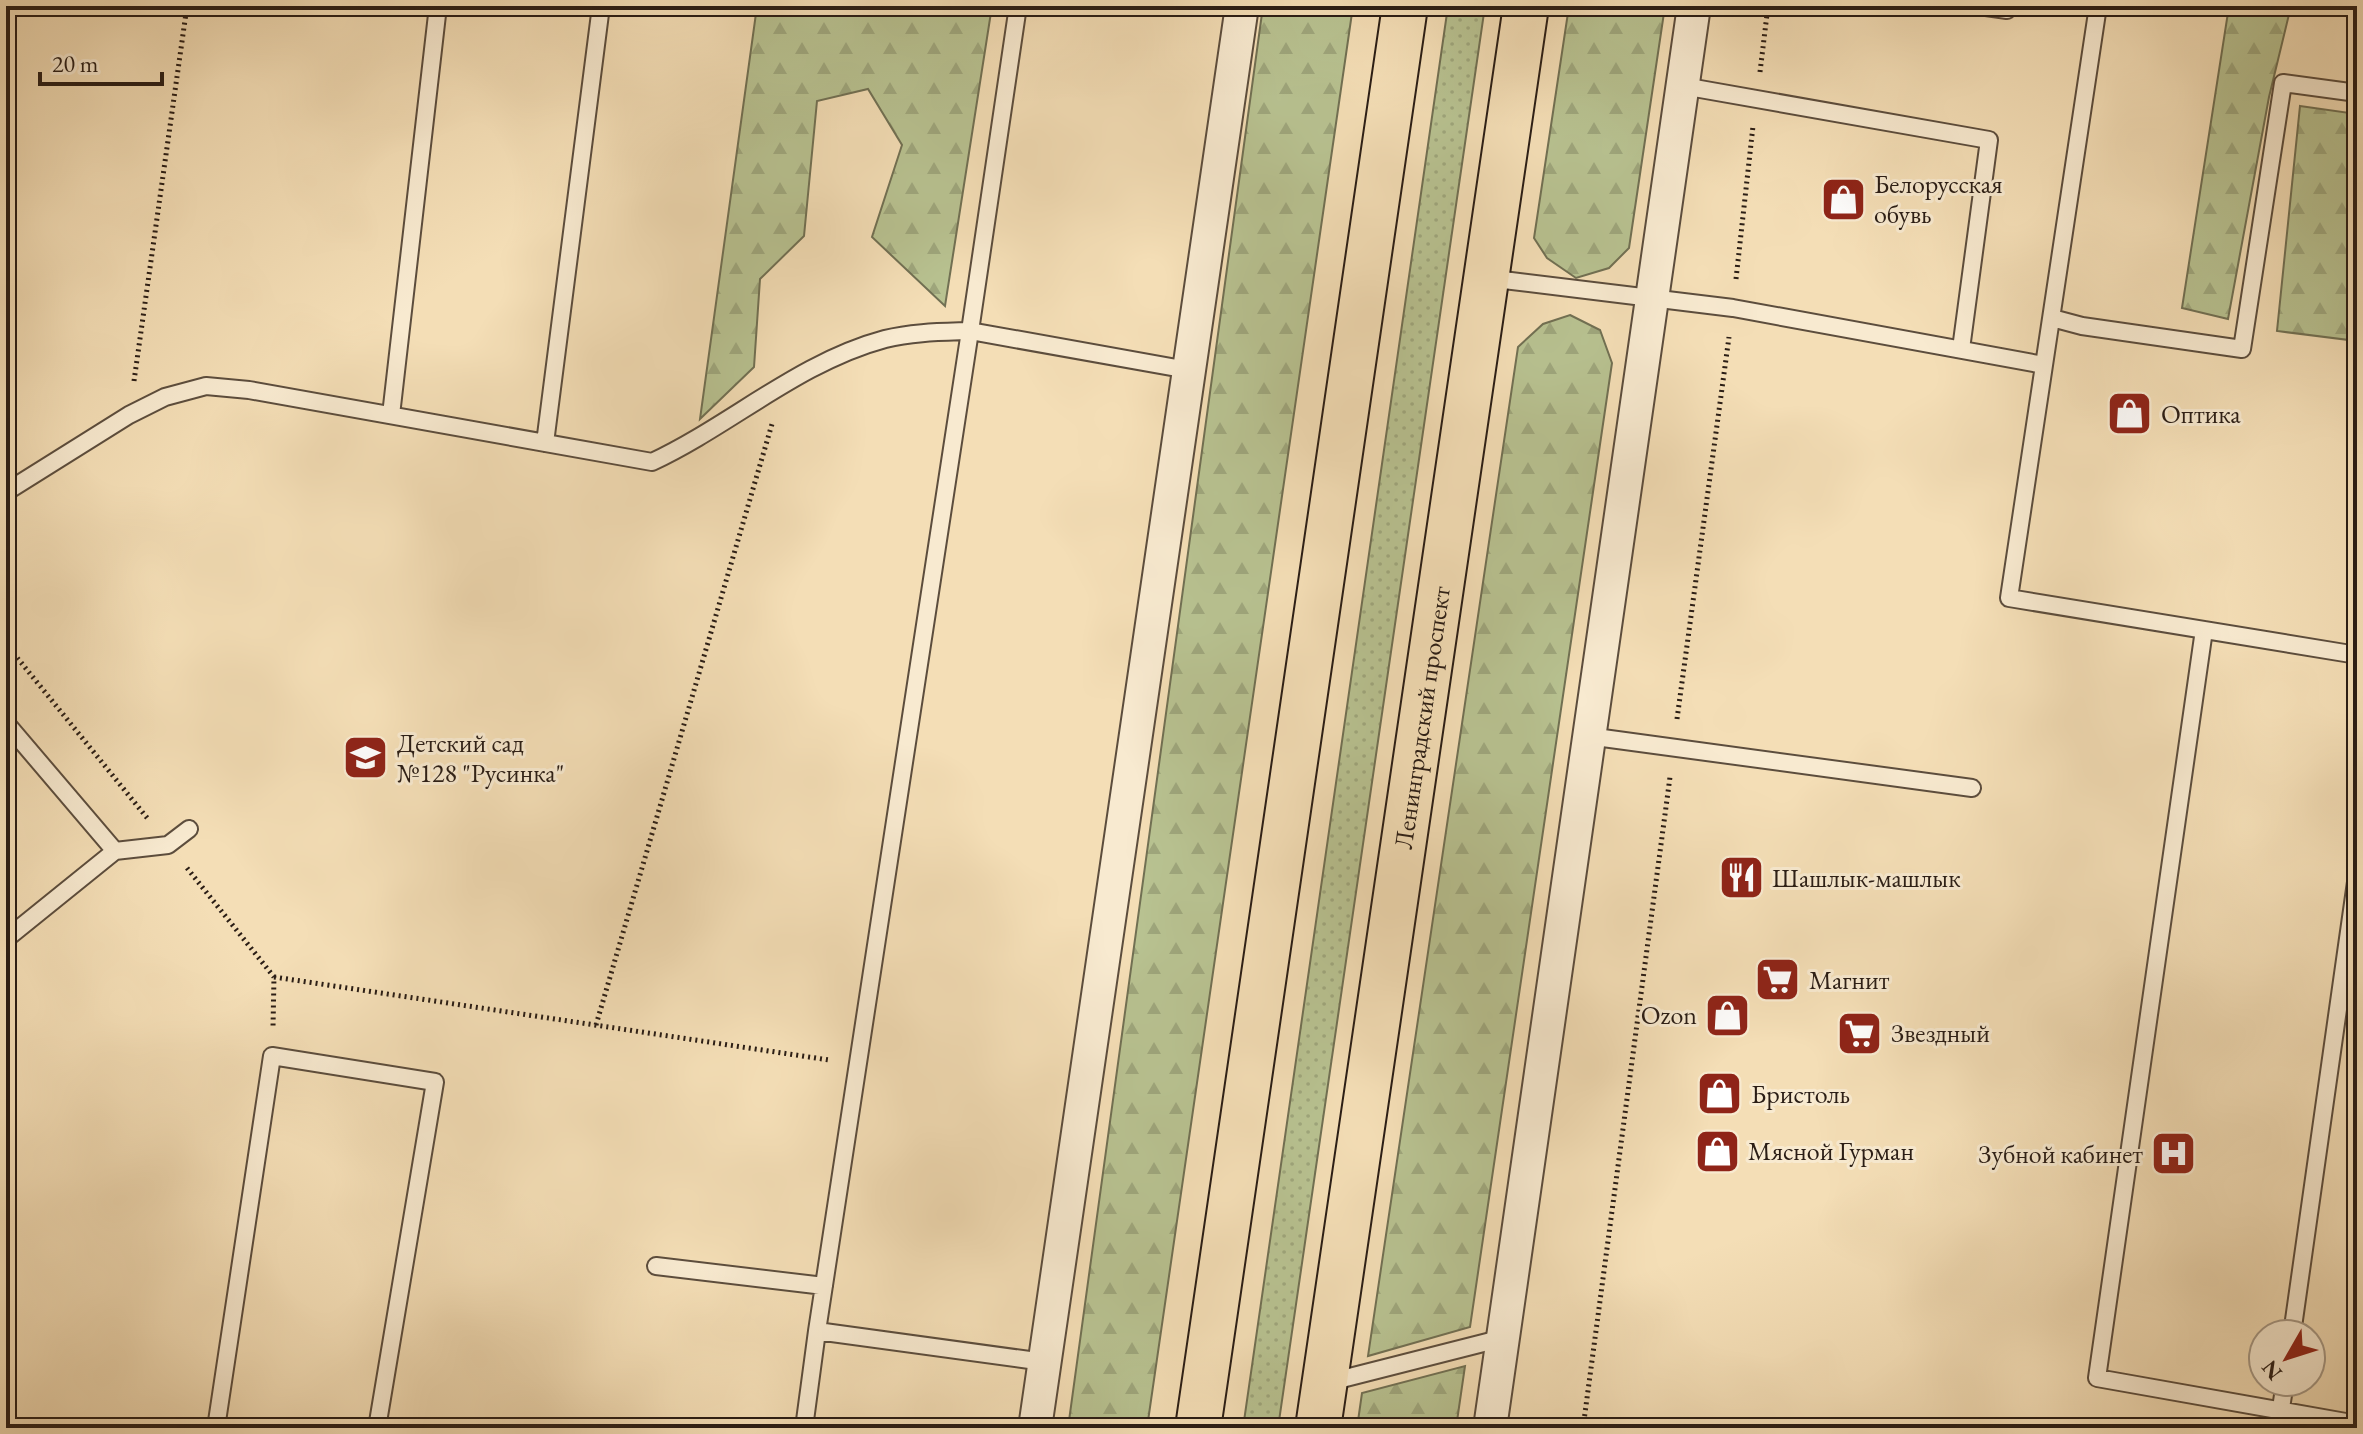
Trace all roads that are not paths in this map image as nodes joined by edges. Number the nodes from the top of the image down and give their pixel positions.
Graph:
1 (438, 6) edge
2 (601, 6) edge
3 (1018, 6) edge
4 (1242, 6) edge
5 (1405, 6) edge
6 (1526, 6) edge
7 (1694, 6) edge
8 (1979, 6) edge
9 (2008, 6) edge
10 (2098, 6) edge
11 (1683, 86) junction
12 (2357, 93) edge
13 (1486, 278) junction
14 (1653, 297) junction
15 (2052, 318) junction
16 (970, 331) junction
17 (1961, 349) junction
18 (2044, 365) junction
19 (1188, 370) junction
20 (391, 415) junction
21 (545, 443) junction
22 (10, 485) edge
23 (2204, 630) junction
24 (2357, 655) edge
25 (6, 723) edge
26 (1588, 736) junction
27 (1972, 788) dead end
28 (189, 829) dead end
29 (115, 851) junction
30 (2357, 875) edge
31 (6, 939) edge
32 (656, 1266) dead end
33 (824, 1286) junction
34 (2294, 1318) edge
35 (817, 1331) junction
36 (1503, 1338) junction
37 (1044, 1362) junction
38 (1324, 1384) junction
39 (2282, 1398) edge
40 (2279, 1419) edge
41 (2357, 1424) edge
42 (216, 1428) edge
43 (377, 1428) edge
44 (804, 1428) edge
45 (1035, 1428) edge
46 (1198, 1428) edge
47 (1318, 1428) edge
48 (1490, 1428) edge

1 - 20 lane
2 - 21 lane
3 - 16 lane
4 - 19 street
5 - 46 main road
6 - 13 main road, Ленинградский проспект
7 - 11 street
8 - 9 lane
10 - 15 lane
11 - 14 street
11 - 17 lane
12 - 15 lane
13 - 14 lane
13 - 38 main road, Ленинградский проспект
14 - 17 lane
14 - 26 street
15 - 18 lane
16 - 19 lane
16 - 21 lane
16 - 33 lane
17 - 18 lane
18 - 23 lane
19 - 37 street
20 - 21 lane
20 - 22 lane
23 - 24 lane
23 - 40 lane
25 - 29 lane
26 - 27 lane
26 - 36 street
28 - 29 lane
29 - 31 lane
30 - 34 lane
32 - 33 lane
33 - 35 lane
35 - 37 lane
35 - 44 lane
36 - 38 lane
36 - 48 street
37 - 45 street
38 - 47 main road, Ленинградский проспект
39 - 40 lane
40 - 41 lane
42 - 43 lane

